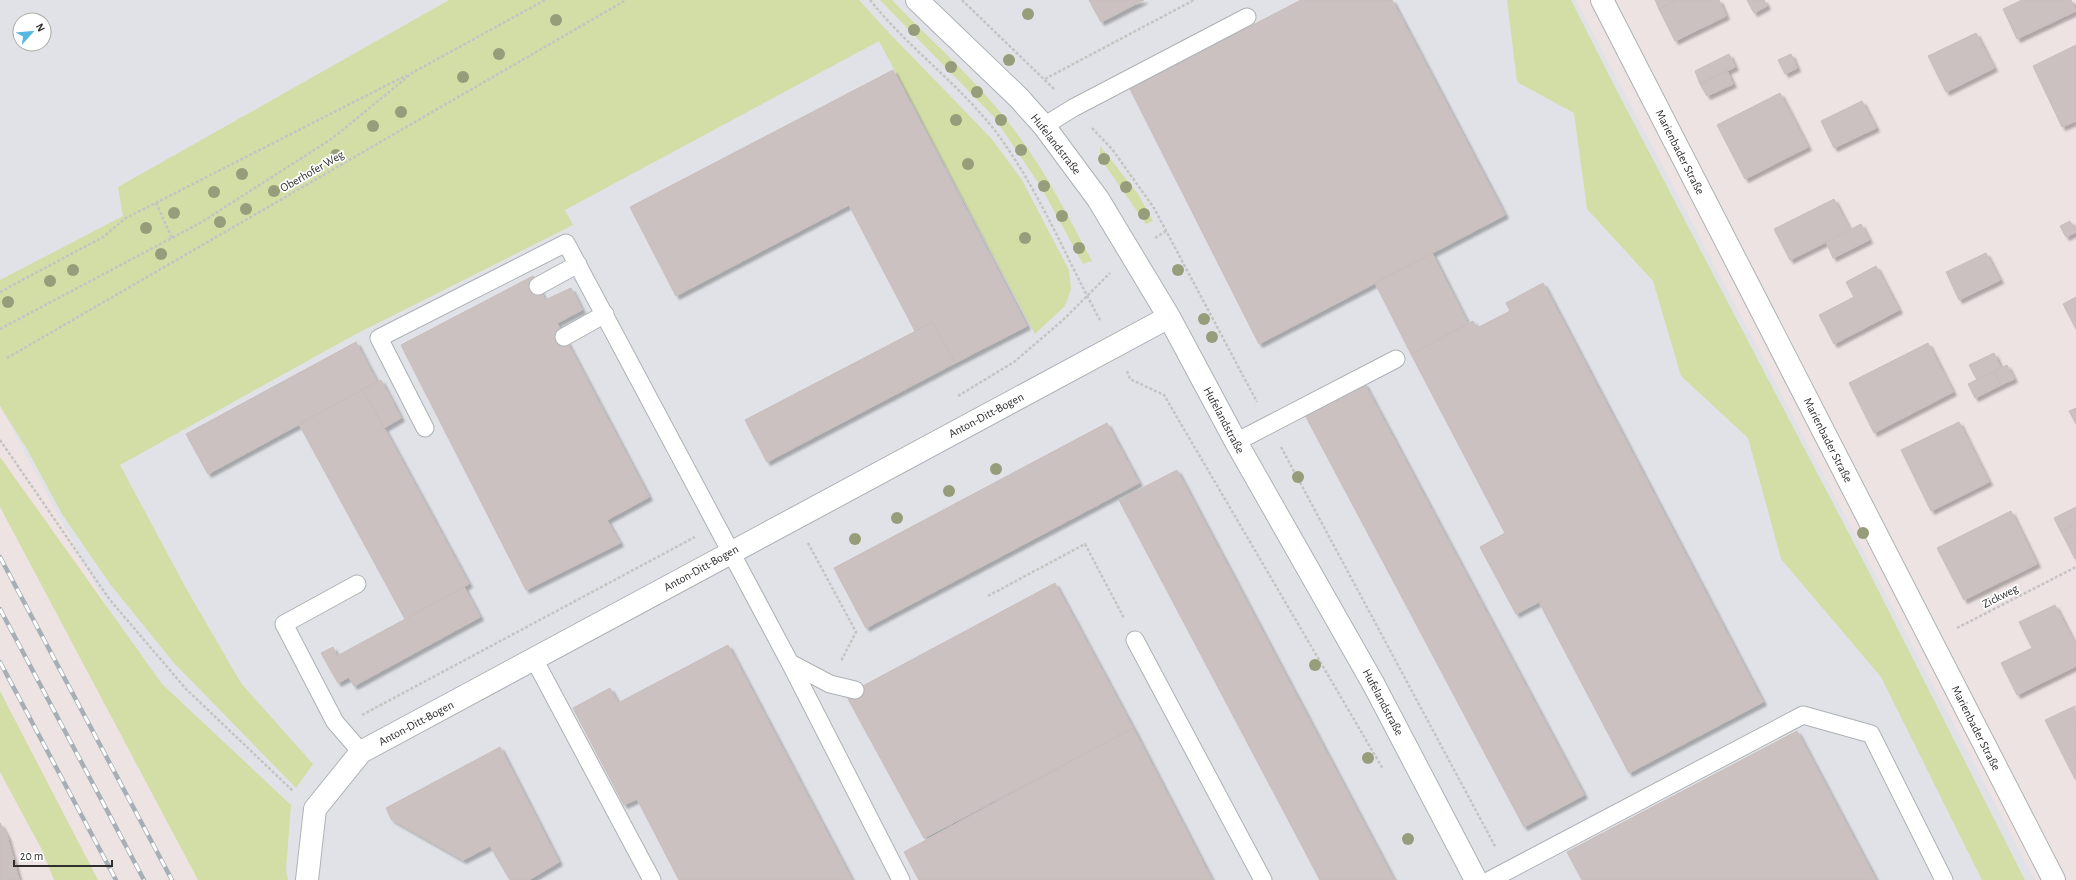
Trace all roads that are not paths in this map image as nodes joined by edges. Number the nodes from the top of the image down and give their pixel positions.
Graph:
1 (917, 0) edge
2 (1602, 0) edge
3 (1247, 17) dead end
4 (1044, 126) junction
5 (578, 264) junction
6 (538, 286) dead end
7 (604, 314) junction
8 (1169, 318) junction
9 (564, 337) dead end
10 (1396, 359) dead end
11 (425, 428) dead end
12 (1236, 442) junction
13 (730, 553) junction
14 (357, 584) dead end
15 (1135, 640) road end
16 (534, 660) junction
17 (790, 664) junction
18 (855, 690) dead end
19 (361, 752) junction
20 (307, 880) edge
21 (652, 880) edge
22 (901, 880) edge
23 (1263, 880) edge
24 (1476, 880) edge
25 (1490, 880) edge
26 (1944, 880) edge
27 (2054, 880) edge

1 - 4 street, Hufelandstraße
2 - 27 street, Marienbader Straße
3 - 4 lane
4 - 8 street, Hufelandstraße
5 - 6 lane
5 - 7 lane
5 - 11 lane
7 - 9 lane
7 - 13 lane
8 - 12 street, Hufelandstraße
8 - 13 street, Anton-Ditt-Bogen
10 - 12 lane
12 - 24 street, Hufelandstraße
13 - 16 street, Anton-Ditt-Bogen
13 - 17 lane
14 - 19 lane
15 - 23 lane
16 - 19 street, Anton-Ditt-Bogen
16 - 21 lane
17 - 18 lane
17 - 22 lane
19 - 20 street, Anton-Ditt-Bogen
25 - 26 lane

